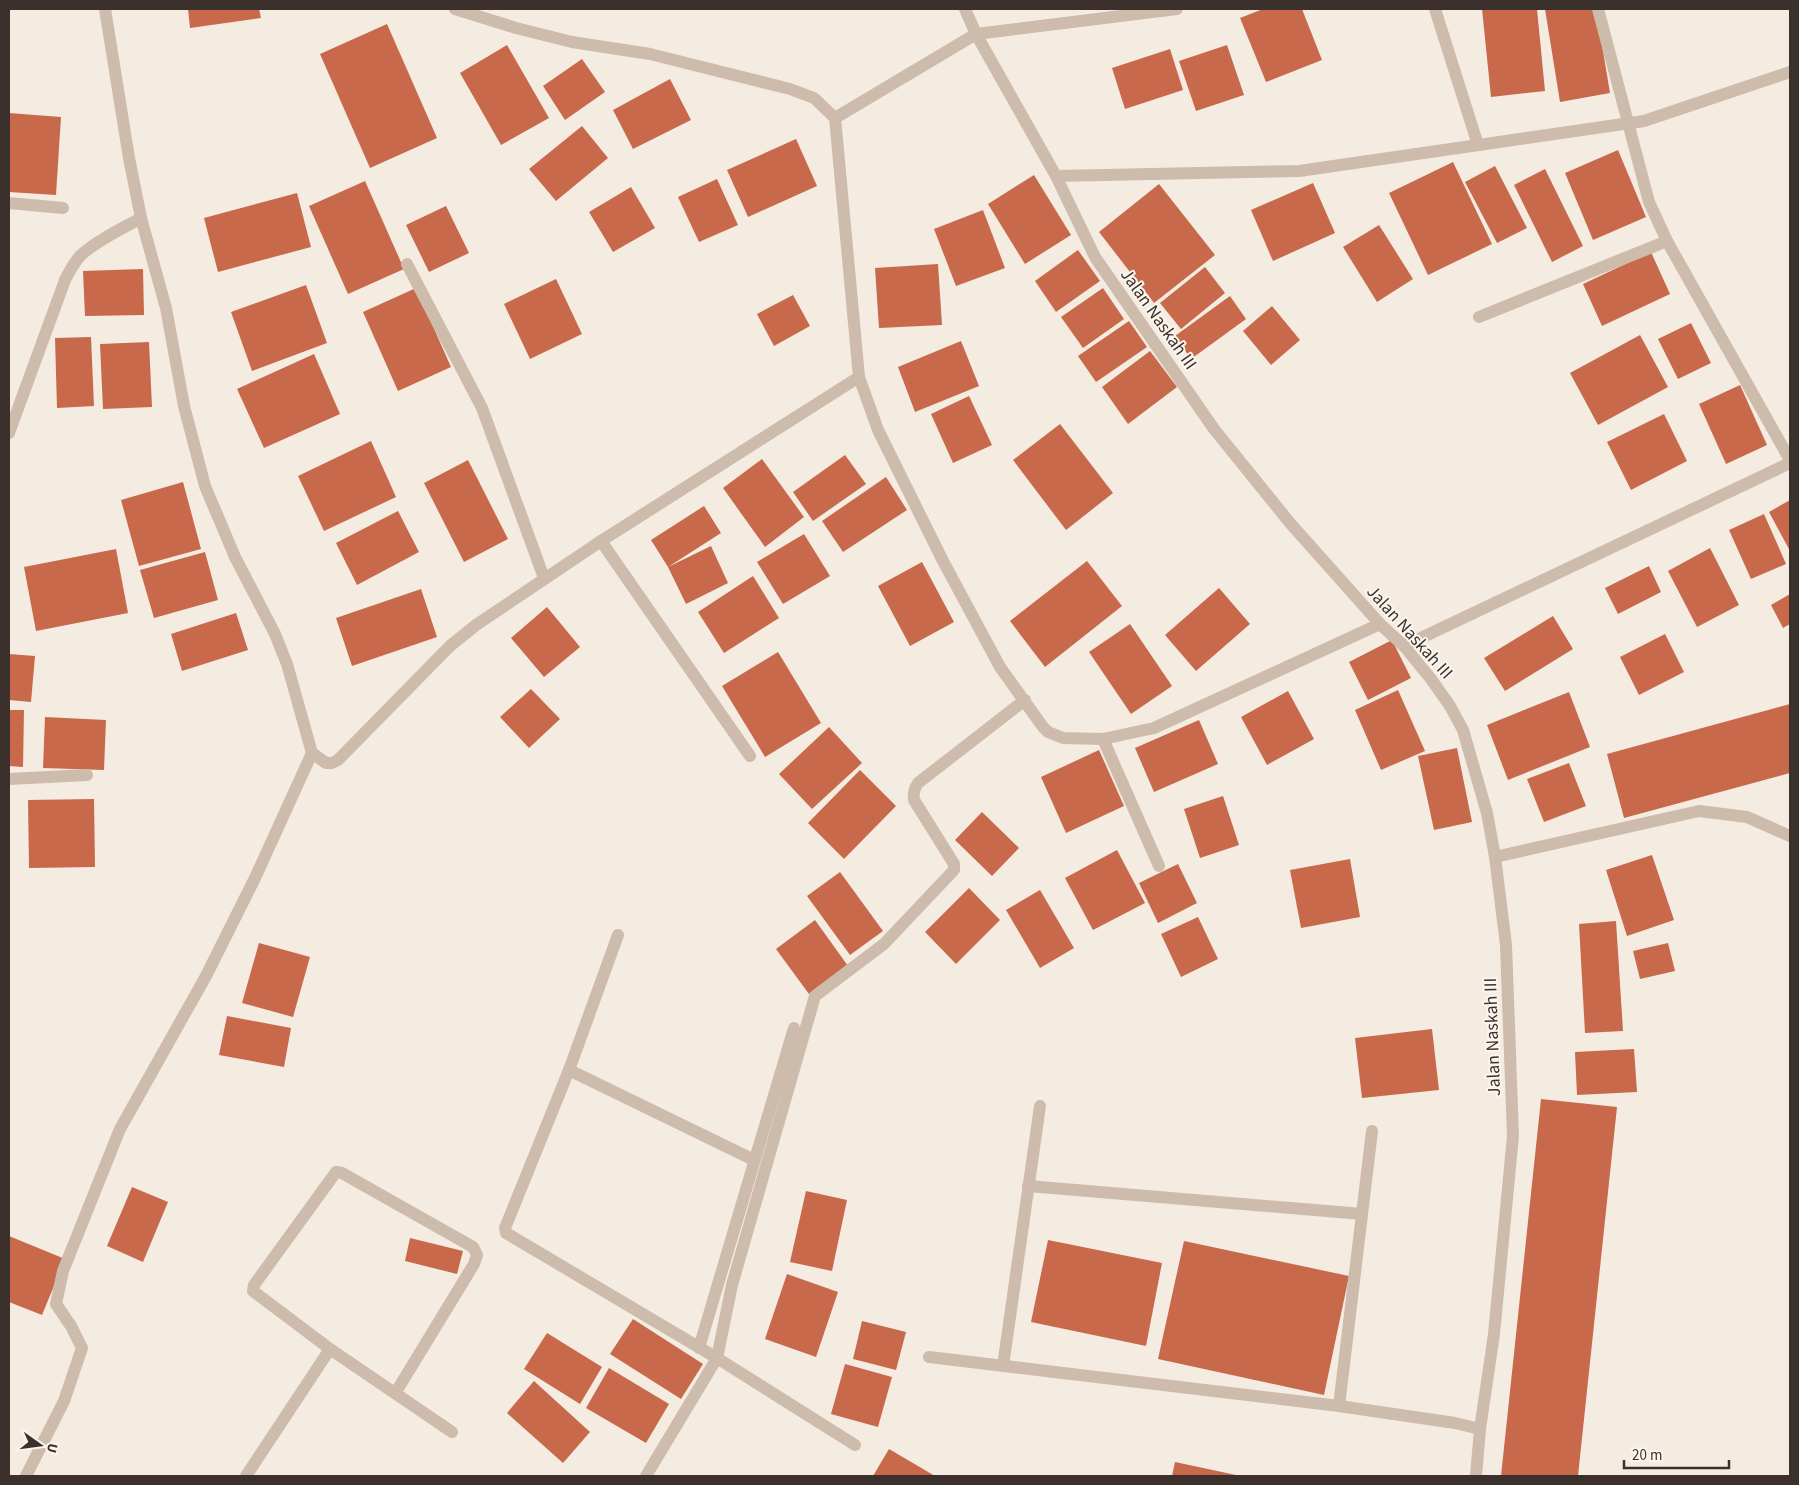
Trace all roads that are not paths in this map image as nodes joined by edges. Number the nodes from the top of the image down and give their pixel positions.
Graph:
1 (105, 9) edge
2 (455, 9) edge
3 (965, 9) edge
4 (1178, 9) edge
5 (1435, 9) edge
6 (1598, 9) edge
7 (976, 34) junction
8 (1790, 72) edge
9 (835, 118) junction
10 (1628, 123) junction
11 (1478, 145) junction
12 (1056, 176) junction
13 (9, 203) edge
14 (63, 208) dead end
15 (141, 218) junction
16 (1667, 241) junction
17 (408, 264) dead end
18 (1479, 317) dead end
19 (860, 377) junction
20 (9, 429) edge
21 (1790, 461) edge
22 (601, 542) junction
23 (544, 578) junction
24 (1380, 624) junction
25 (1404, 646) junction
26 (1024, 700) junction
27 (1103, 739) junction
28 (312, 753) junction
29 (750, 756) dead end
30 (87, 775) dead end
31 (9, 779) edge
32 (1790, 836) edge
33 (1495, 857) junction
34 (1160, 866) dead end
35 (618, 935) dead end
36 (794, 1028) dead end
37 (569, 1070) junction
38 (1040, 1106) dead end
39 (1372, 1130) dead end
40 (754, 1160) junction
41 (1028, 1186) junction
42 (1362, 1214) junction
43 (700, 1348) junction
44 (330, 1349) junction
45 (929, 1357) dead end
46 (717, 1358) junction
47 (1003, 1366) junction
48 (396, 1392) junction
49 (1339, 1406) junction
50 (1480, 1429) junction
51 (452, 1432) dead end
52 (855, 1445) dead end
53 (26, 1476) edge
54 (246, 1476) edge
55 (646, 1476) edge
56 (1476, 1476) edge

1 - 15 street
2 - 9 street
3 - 7 street, Jalan Naskah III
4 - 7 street
5 - 11 street
6 - 10 street
7 - 9 street
7 - 12 street, Jalan Naskah III
8 - 10 street
9 - 19 street
10 - 11 street
10 - 16 street
11 - 12 street
12 - 24 street, Jalan Naskah III
13 - 14 street
15 - 20 street
15 - 28 street
16 - 18 street
16 - 21 street
17 - 23 street
19 - 22 street
19 - 26 street
21 - 25 street
22 - 23 street
22 - 29 street
23 - 28 street
24 - 25 street, Jalan Naskah III
24 - 27 street
25 - 33 street, Jalan Naskah III
26 - 27 street
26 - 46 street
27 - 34 street
28 - 53 street
30 - 31 street
32 - 33 street
33 - 50 street, Jalan Naskah III
35 - 37 street
36 - 40 street
37 - 40 street
37 - 43 street
38 - 41 street
39 - 42 street
40 - 43 street
41 - 42 street
41 - 47 street
42 - 49 street
43 - 46 street
44 - 48 street
44 - 48 street
44 - 54 street
45 - 47 street
46 - 52 street
46 - 55 street
47 - 49 street
48 - 51 street
49 - 50 street
50 - 56 street, Jalan Naskah III

